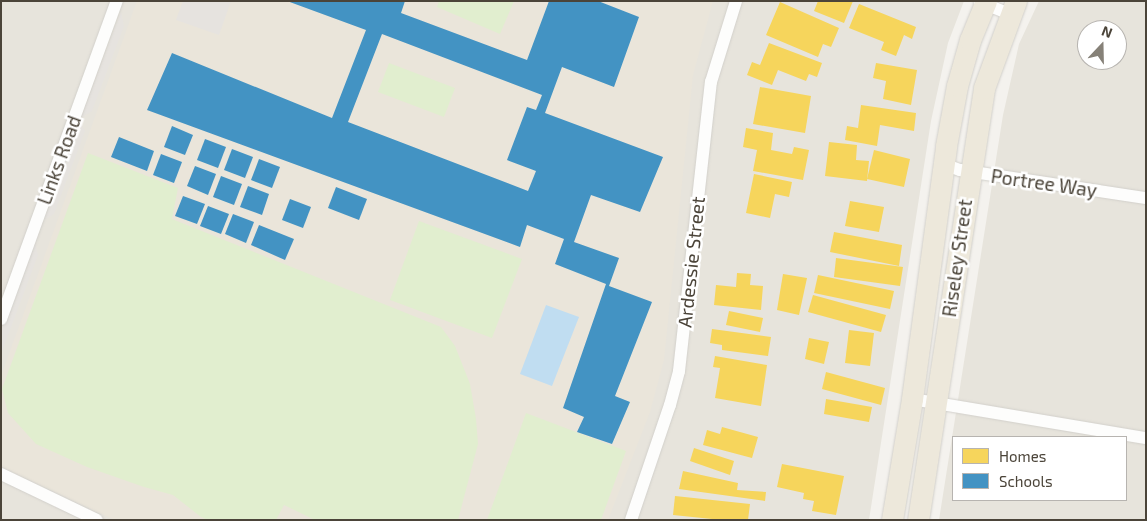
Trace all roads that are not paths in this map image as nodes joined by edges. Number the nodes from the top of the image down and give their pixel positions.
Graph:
1 (117, 1) edge
2 (736, 1) edge
3 (983, 2) edge
4 (1013, 8) edge
5 (944, 164) junction
6 (970, 172) junction
7 (1146, 198) edge
8 (1, 320) edge
9 (912, 399) junction
10 (936, 405) junction
11 (1146, 438) edge
12 (1, 474) edge
13 (97, 520) edge
14 (631, 520) edge
15 (892, 520) edge
16 (918, 520) edge

1 - 8 street, Links Road
2 - 14 street, Ardessie Street
3 - 4 street
3 - 5 highway, Riseley Street
4 - 6 highway, Riseley Street
5 - 6 street, Portree Way
5 - 9 highway, Riseley Street
6 - 7 street, Portree Way
6 - 10 highway, Riseley Street
9 - 10 street
9 - 15 highway, Riseley Street
10 - 11 street
10 - 16 highway, Riseley Street
12 - 13 street

